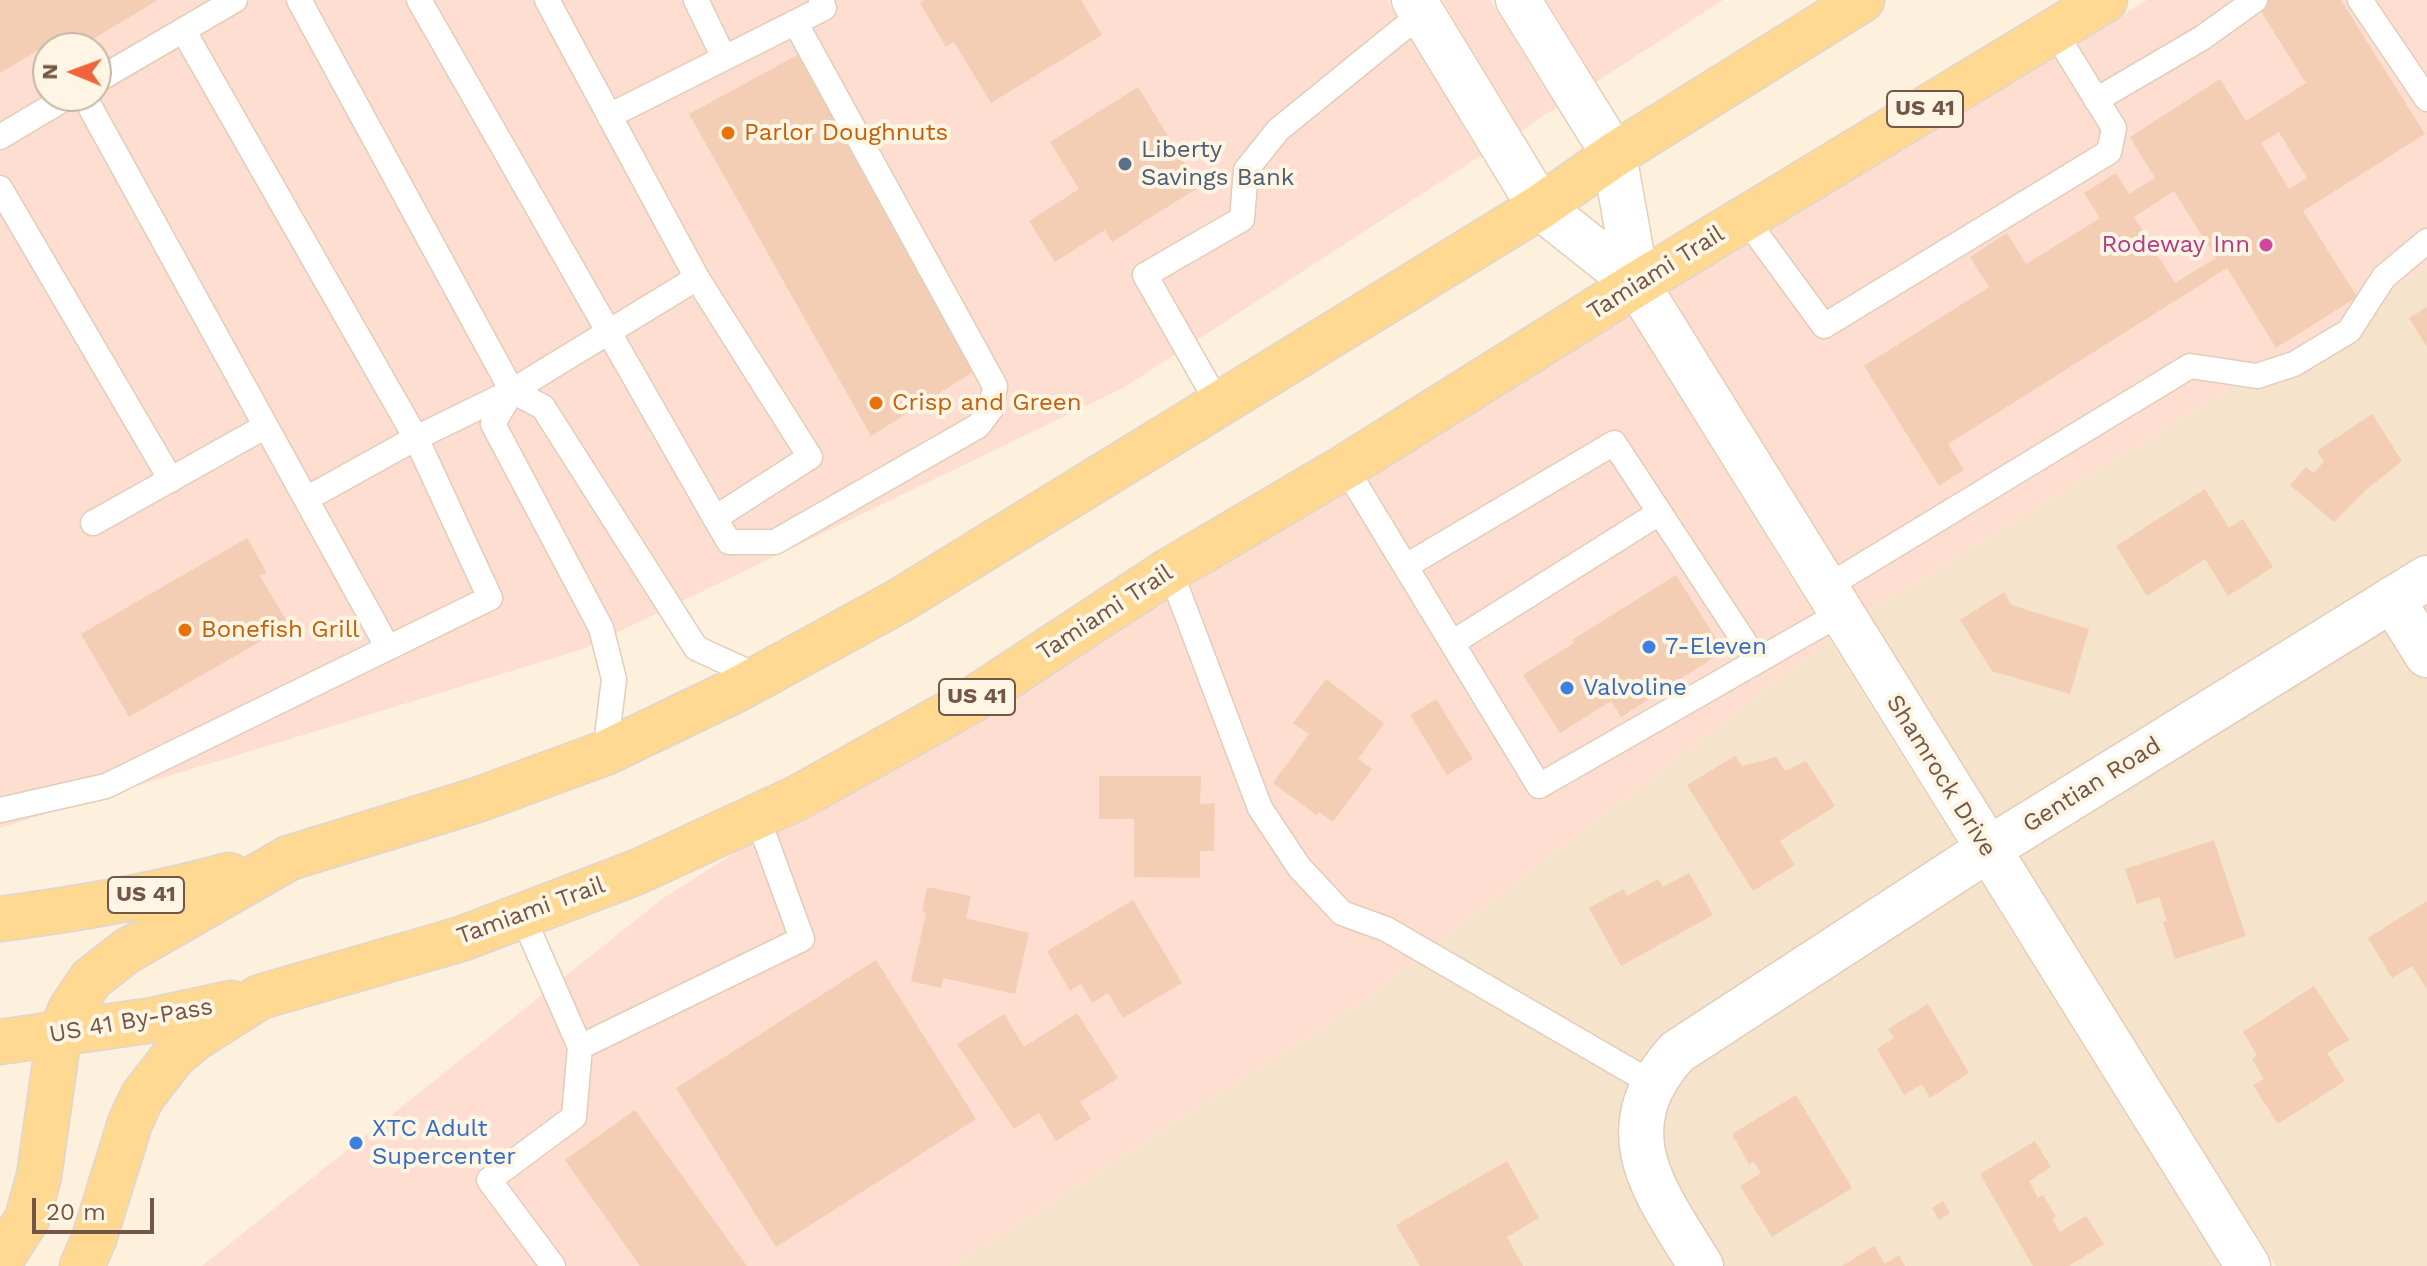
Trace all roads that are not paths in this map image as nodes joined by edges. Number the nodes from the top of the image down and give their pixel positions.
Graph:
1 (235, 0) edge
2 (299, 0) edge
3 (419, 0) edge
4 (547, 0) edge
5 (696, 0) edge
6 (821, 0) edge
7 (1518, 0) edge
8 (1862, 0) edge
9 (2105, 0) edge
10 (2255, 0) edge
11 (2360, 0) edge
12 (1418, 6) edge
13 (795, 22) junction
14 (183, 30) junction
15 (2054, 31) junction
16 (724, 58) junction
17 (112, 72) edge
18 (2427, 99) edge
19 (2096, 100) junction
20 (42, 112) edge
21 (93, 112) edge
22 (609, 116) junction
23 (0, 137) edge
24 (1614, 155) junction
25 (0, 188) edge
26 (1540, 207) junction
27 (1745, 218) junction
28 (2427, 241) edge
29 (697, 278) junction
30 (1637, 284) junction
31 (608, 333) junction
32 (512, 391) junction
33 (1219, 405) junction
34 (266, 426) junction
35 (416, 438) junction
36 (1345, 467) junction
37 (171, 480) junction
38 (306, 499) junction
39 (1659, 513) junction
40 (715, 518) junction
41 (93, 523) dead end
42 (1406, 566) junction
43 (1170, 570) junction
44 (2410, 588) edge
45 (1833, 600) junction
46 (1452, 643) junction
47 (388, 648) junction
48 (2427, 655) edge
49 (1757, 661) junction
50 (759, 677) junction
51 (605, 753) junction
52 (0, 810) edge
53 (757, 816) junction
54 (1987, 850) junction
55 (289, 858) junction
56 (522, 915) junction
57 (0, 919) edge
58 (260, 997) junction
59 (59, 1035) junction
60 (0, 1042) edge
61 (580, 1047) junction
62 (1655, 1085) junction
63 (0, 1261) edge
64 (83, 1265) edge
65 (553, 1266) edge
66 (1701, 1266) edge
67 (2248, 1266) edge

1 - 14 lane
2 - 32 lane
3 - 31 lane
4 - 22 lane
5 - 16 lane
6 - 13 lane
7 - 24 street
8 - 24 main road, US 41
9 - 15 main road, Tamiami Trail / US 41
10 - 19 lane
11 - 18 lane
12 - 26 street
12 - 33 lane
13 - 16 lane
13 - 40 lane
14 - 17 lane
14 - 35 lane
15 - 19 lane
15 - 27 main road, Tamiami Trail / US 41
16 - 22 lane
19 - 27 lane
20 - 23 lane
21 - 34 lane
22 - 29 lane
24 - 26 main road, US 41
24 - 30 street
25 - 37 lane
26 - 30 street
26 - 33 main road, US 41
27 - 30 main road, Tamiami Trail / US 41
28 - 45 lane
29 - 31 lane
29 - 40 lane
30 - 36 main road, Tamiami Trail / US 41
30 - 45 street, Shamrock Drive
31 - 32 lane
31 - 40 lane
32 - 35 lane
32 - 50 lane
32 - 51 lane
33 - 50 main road, US 41
34 - 37 lane
34 - 38 lane
35 - 38 lane
35 - 47 lane
36 - 42 lane
36 - 43 main road, Tamiami Trail / US 41
37 - 41 lane
38 - 47 lane
39 - 42 lane
39 - 46 lane
39 - 49 lane
42 - 46 lane
43 - 53 main road, Tamiami Trail / US 41
43 - 62 lane
44 - 48 street
44 - 54 street, Gentian Road
45 - 49 lane
45 - 54 street, Shamrock Drive
46 - 49 lane
47 - 52 lane
50 - 51 main road, US 41
51 - 55 main road, US 41
53 - 56 main road, Tamiami Trail / US 41
53 - 61 lane
54 - 62 street, Gentian Road
54 - 67 street, Shamrock Drive
55 - 57 main road, US 41
55 - 59 main road
56 - 58 main road, Tamiami Trail / US 41
56 - 61 lane
58 - 59 main road, US 41 By-Pass / US 41
58 - 64 main road, Tamiami Trail
59 - 60 main road, US 41 By-Pass / US 41
59 - 63 main road
61 - 65 lane
62 - 66 street, Gentian Road

